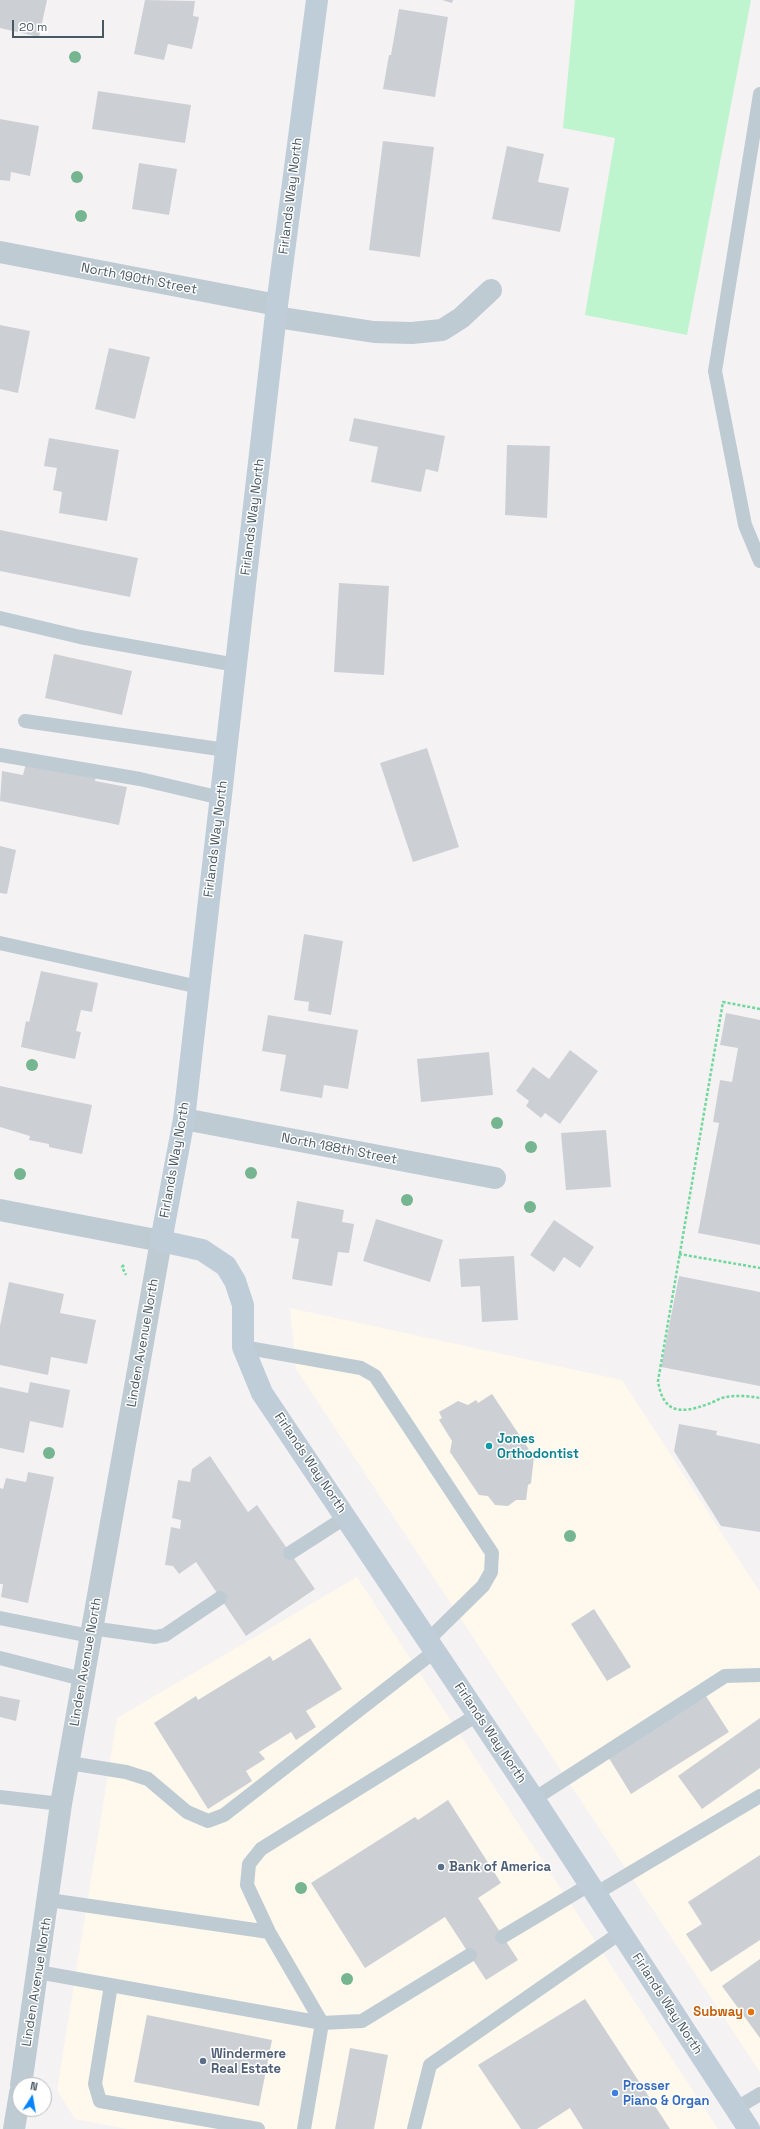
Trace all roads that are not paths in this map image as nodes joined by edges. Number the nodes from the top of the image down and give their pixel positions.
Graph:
1 (317, 0) edge
2 (760, 94) edge
3 (0, 252) edge
4 (491, 290) dead end
5 (276, 311) junction
6 (760, 562) edge
7 (0, 618) edge
8 (236, 665) junction
9 (25, 721) dead end
10 (226, 750) junction
11 (0, 755) edge
12 (221, 798) junction
13 (0, 944) edge
14 (199, 987) junction
15 (184, 1119) junction
16 (495, 1178) dead end
17 (0, 1210) edge
18 (161, 1241) junction
19 (243, 1347) junction
20 (346, 1517) junction
21 (290, 1553) dead end
22 (220, 1598) dead end
23 (0, 1618) edge
24 (91, 1632) junction
25 (432, 1645) junction
26 (0, 1658) edge
27 (760, 1675) edge
28 (82, 1679) junction
29 (477, 1715) junction
30 (69, 1763) junction
31 (760, 1796) edge
32 (0, 1797) edge
33 (534, 1799) junction
34 (62, 1804) junction
35 (592, 1889) junction
36 (49, 1900) junction
37 (269, 1932) junction
38 (620, 1933) junction
39 (502, 1937) dead end
40 (470, 1955) dead end
41 (38, 1972) junction
42 (111, 1985) junction
43 (322, 2022) junction
44 (22, 2077) edge
45 (760, 2094) edge
46 (735, 2109) junction
47 (16, 2117) edge
48 (14, 2129) edge
49 (258, 2129) edge
50 (304, 2129) edge
51 (414, 2129) edge
52 (749, 2129) edge

1 - 5 street, Firlands Way North
2 - 6 lane
3 - 5 street, North 190th Street
4 - 5 street, North 190th Street
5 - 8 street, Firlands Way North
7 - 8 lane
8 - 10 street, Firlands Way North
9 - 10 lane
10 - 12 street, Firlands Way North
11 - 12 lane
12 - 14 street, Firlands Way North
13 - 14 lane
14 - 15 street, Firlands Way North
15 - 16 street, North 188th Street
15 - 18 street, Firlands Way North
17 - 18 street
18 - 19 street, Firlands Way North
18 - 24 street, Linden Avenue North
19 - 20 street, Firlands Way North
19 - 25 lane
20 - 21 lane
20 - 25 street, Firlands Way North
22 - 24 lane
23 - 24 lane
24 - 28 street, Linden Avenue North
25 - 29 street, Firlands Way North
25 - 30 lane
26 - 28 lane
27 - 33 lane
28 - 30 street, Linden Avenue North
29 - 33 street, Firlands Way North
29 - 37 lane
30 - 34 street, Linden Avenue North
31 - 35 lane
32 - 34 lane
33 - 35 street, Firlands Way North
34 - 36 street, Linden Avenue North
35 - 38 street, Firlands Way North
35 - 39 lane
36 - 37 lane
36 - 41 street, Linden Avenue North
37 - 43 lane
38 - 46 street, Firlands Way North
38 - 51 lane
40 - 43 lane
41 - 42 lane
41 - 44 street, Linden Avenue North
42 - 43 lane
42 - 49 lane
43 - 50 lane
45 - 46 lane
46 - 52 street, Firlands Way North
47 - 48 street

